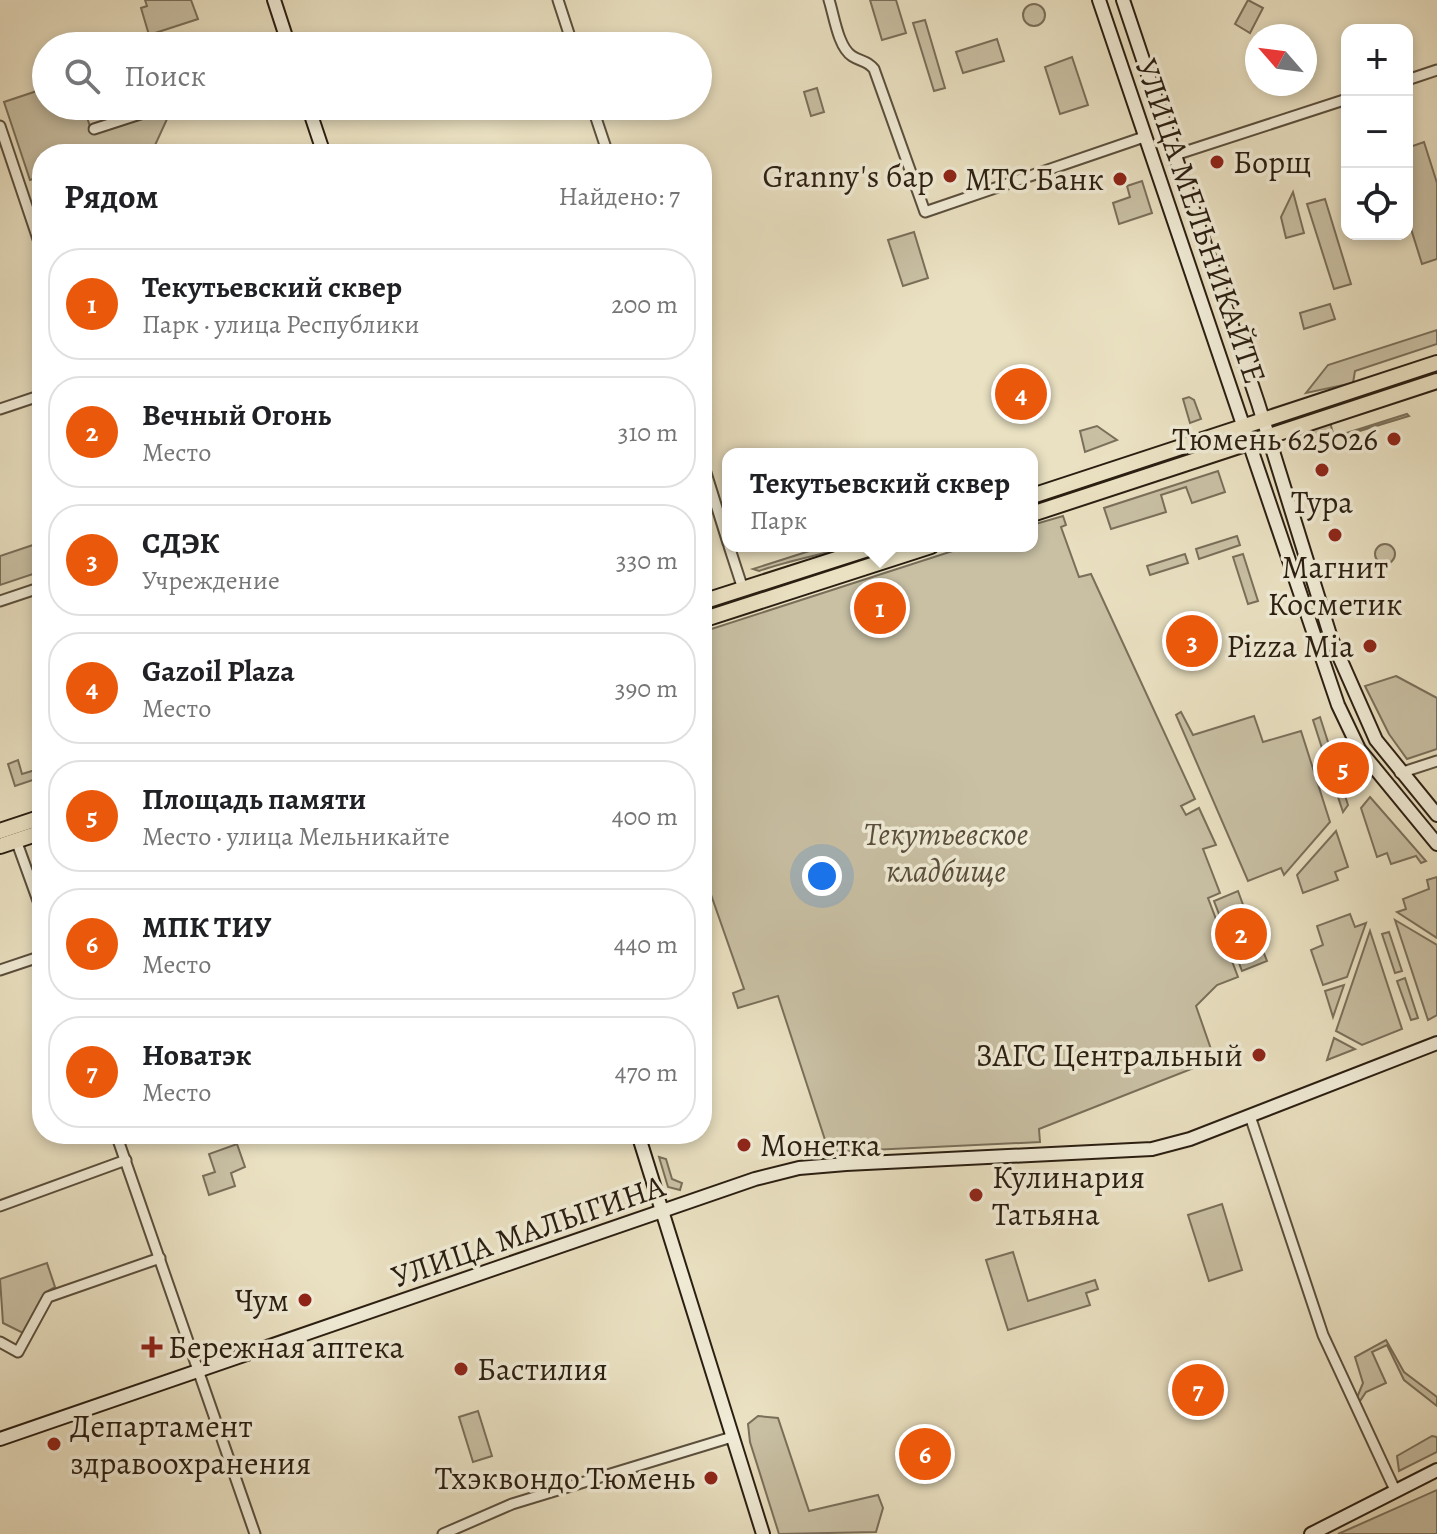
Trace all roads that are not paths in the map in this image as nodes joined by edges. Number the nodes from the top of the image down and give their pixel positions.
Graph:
1 (274, 0) edge
2 (558, 0) edge
3 (829, 0) edge
4 (1099, 0) edge
5 (1123, 0) edge
6 (284, 32) edge
7 (568, 32) edge
8 (1437, 70) edge
9 (1413, 78) edge
10 (1341, 101) edge
11 (122, 120) edge
12 (313, 120) edge
13 (597, 120) edge
14 (0, 126) edge
15 (94, 129) dead end
16 (1144, 137) junction
17 (321, 144) edge
18 (605, 144) edge
19 (1175, 155) junction
20 (32, 221) edge
21 (1437, 363) edge
22 (1437, 381) edge
23 (32, 398) edge
24 (0, 409) edge
25 (1262, 418) junction
26 (1243, 425) junction
27 (1267, 436) junction
28 (1250, 442) junction
29 (712, 492) edge
30 (1038, 494) edge
31 (1038, 512) edge
32 (722, 525) edge
33 (731, 552) edge
34 (858, 552) edge
35 (912, 552) edge
36 (743, 589) junction
37 (32, 590) edge
38 (712, 599) edge
39 (0, 601) edge
40 (712, 617) edge
41 (1437, 761) edge
42 (1400, 773) junction
43 (1437, 815) edge
44 (32, 820) edge
45 (0, 831) edge
46 (32, 835) edge
47 (16, 840) junction
48 (1437, 844) edge
49 (0, 846) edge
50 (32, 884) edge
51 (32, 959) edge
52 (0, 970) edge
53 (1437, 1043) edge
54 (1246, 1117) junction
55 (120, 1144) edge
56 (641, 1144) edge
57 (126, 1160) junction
58 (0, 1206) edge
59 (662, 1212) junction
60 (160, 1258) junction
61 (0, 1342) edge
62 (199, 1372) junction
63 (732, 1437) junction
64 (0, 1439) edge
65 (1437, 1470) edge
66 (1395, 1490) junction
67 (470, 1522) junction
68 (255, 1534) edge
69 (443, 1534) edge
70 (474, 1534) edge
71 (763, 1534) edge
72 (1311, 1534) edge

1 - 6 street
2 - 7 street
3 - 16 street
4 - 16 street, УЛИЦА МЕЛЬНИКАЙТЕ
5 - 19 street, УЛИЦА МЕЛЬНИКАЙТЕ
8 - 9 street
10 - 19 street
11 - 15 street
12 - 17 street
13 - 18 street
14 - 20 street
16 - 26 street, УЛИЦА МЕЛЬНИКАЙТЕ
19 - 25 street, УЛИЦА МЕЛЬНИКАЙТЕ
21 - 25 main road
22 - 27 main road
23 - 24 street
25 - 26 main road
25 - 27 street, УЛИЦА МЕЛЬНИКАЙТЕ
26 - 28 street, УЛИЦА МЕЛЬНИКАЙТЕ
26 - 30 main road
27 - 28 main road
27 - 42 street, УЛИЦА МЕЛЬНИКАЙТЕ
28 - 31 main road
28 - 48 street, УЛИЦА МЕЛЬНИКАЙТЕ
29 - 32 street
33 - 36 street
34 - 36 main road
35 - 40 main road
36 - 38 main road
37 - 39 street
41 - 42 street
42 - 43 street, УЛИЦА МЕЛЬНИКАЙТЕ
44 - 45 main road
46 - 47 main road
47 - 49 main road
47 - 50 street
51 - 52 street
53 - 54 street
54 - 59 street, УЛИЦА МАЛЫГИНА
54 - 66 street
55 - 57 street
56 - 59 street
57 - 58 street
57 - 60 street
59 - 62 street, УЛИЦА МАЛЫГИНА
59 - 63 street
60 - 61 street
60 - 62 street
62 - 64 street, УЛИЦА МАЛЫГИНА
62 - 68 street
63 - 67 street
63 - 71 street
65 - 66 street
66 - 72 street
67 - 69 street
67 - 70 street

